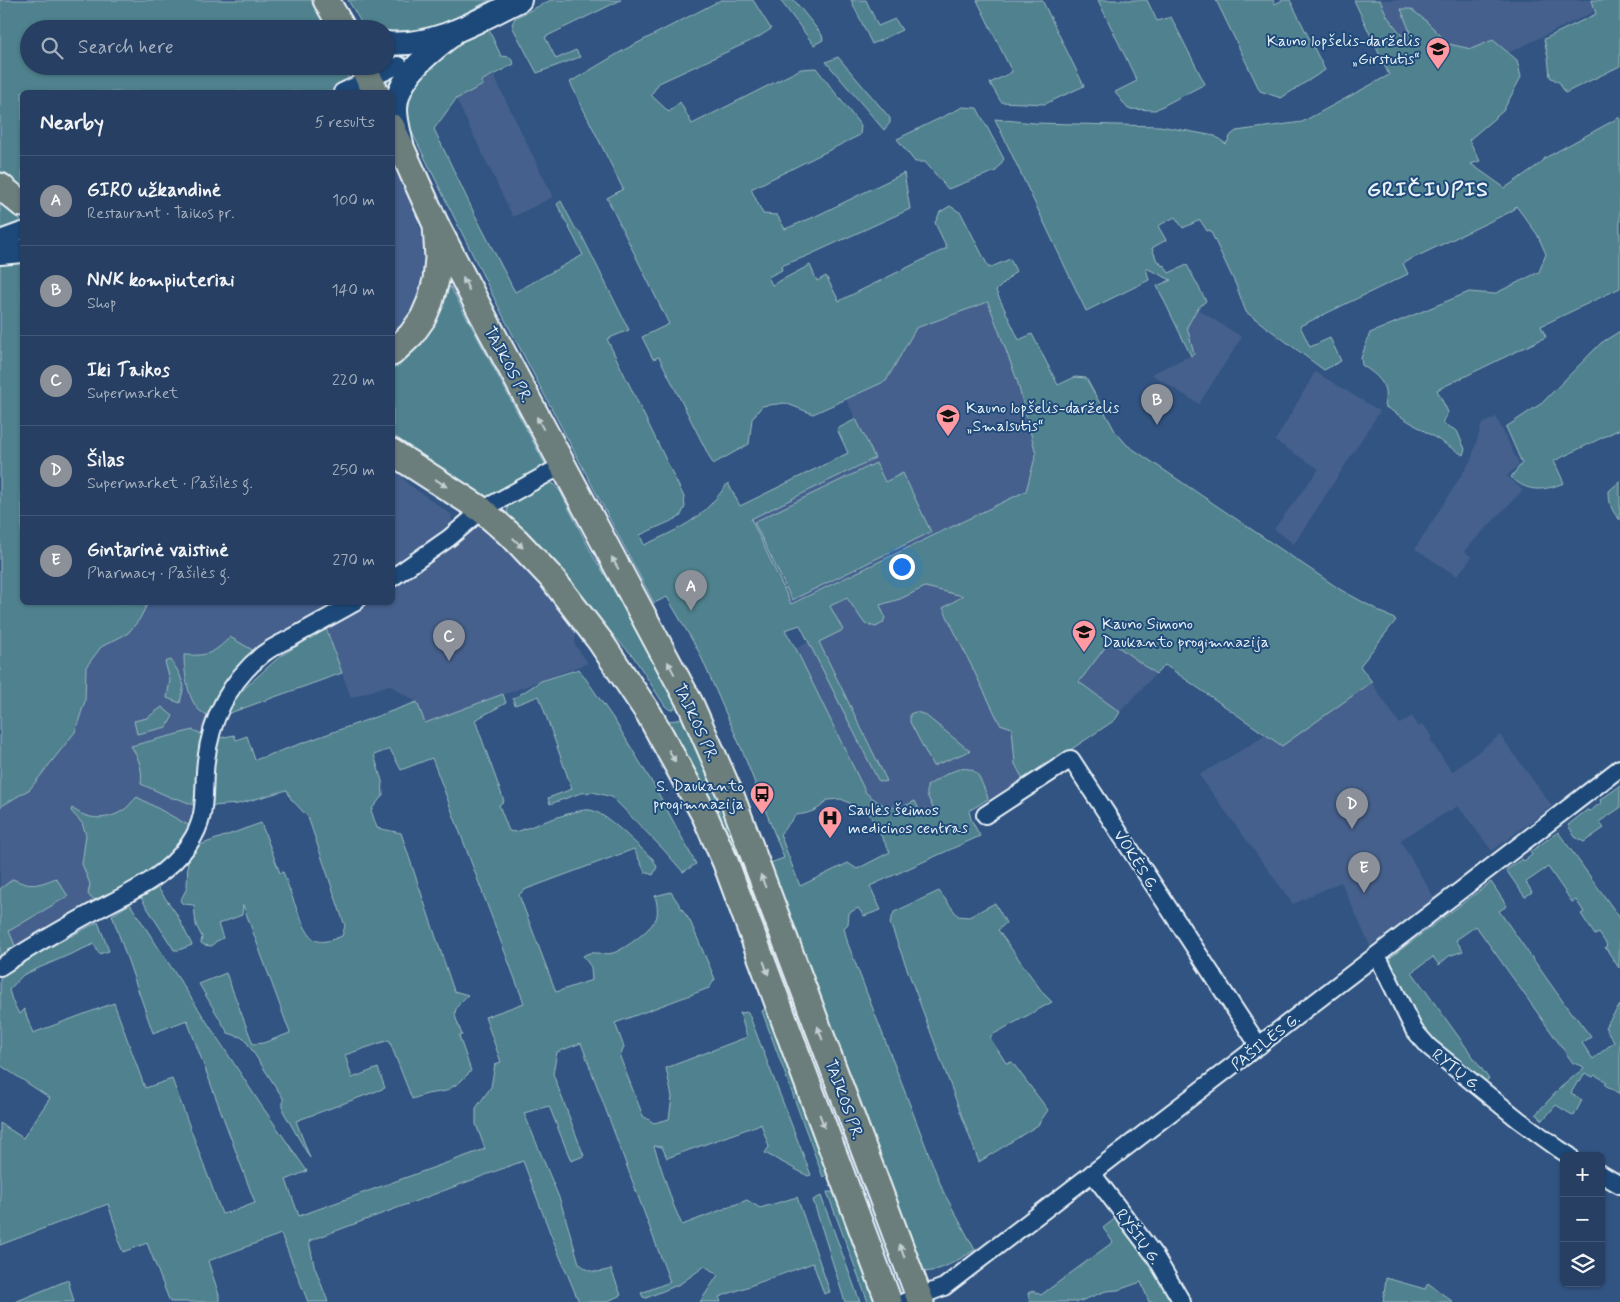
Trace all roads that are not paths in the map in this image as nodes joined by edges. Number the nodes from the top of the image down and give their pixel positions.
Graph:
1 (520, 0) edge
2 (456, 32) junction
3 (395, 43) edge
4 (395, 53) edge
5 (404, 71) junction
6 (395, 73) edge
7 (388, 75) edge
8 (369, 80) edge
9 (346, 90) edge
10 (397, 136) edge
11 (0, 186) edge
12 (20, 202) edge
13 (436, 225) junction
14 (20, 232) edge
15 (0, 239) edge
16 (20, 251) edge
17 (0, 253) edge
18 (395, 350) edge
19 (395, 454) edge
20 (563, 466) junction
21 (482, 510) junction
22 (395, 576) edge
23 (351, 605) edge
24 (691, 705) junction
25 (649, 714) junction
26 (1620, 768) edge
27 (985, 815) dead end
28 (1377, 955) junction
29 (0, 968) edge
30 (1259, 1046) junction
31 (1564, 1152) edge
32 (1092, 1174) junction
33 (1605, 1177) edge
34 (1620, 1186) edge
35 (914, 1300) edge
36 (889, 1302) edge
37 (1182, 1302) edge

1 - 2 main road
2 - 3 main road
2 - 5 main road
4 - 5 street
5 - 6 street
5 - 10 main road
7 - 8 street
8 - 9 street
10 - 13 main road, TAIKOS PR.
11 - 12 main road
13 - 18 main road
20 -> 13 main road, TAIKOS PR.
14 - 15 street
16 - 17 main road
19 -> 21 main road, TAIKOS PR.
20 - 21 street
24 -> 20 main road, TAIKOS PR.
21 - 22 street
21 -> 25 main road, TAIKOS PR.
23 - 29 street
24 - 25 main road
35 -> 24 main road, TAIKOS PR.
25 -> 36 main road, TAIKOS PR.
26 - 28 street, PAŠILĖS G.
27 - 30 street, VOKĖS G.
28 - 30 street, PAŠILĖS G.
28 - 31 street, RYTŲ G.
30 - 32 street, PAŠILĖS G.
32 - 35 street, PAŠILĖS G.
32 - 37 street, RYŠIŲ G.
33 - 34 street

